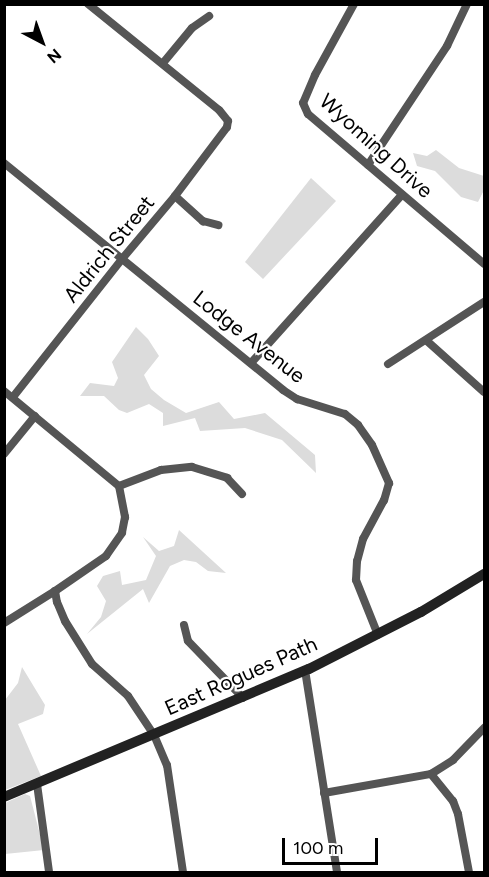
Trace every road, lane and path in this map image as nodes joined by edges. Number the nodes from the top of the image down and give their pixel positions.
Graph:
1 (88, 4) edge
2 (354, 4) edge
3 (467, 4) edge
4 (209, 16) dead end
5 (163, 63) junction
6 (4, 162) edge
7 (368, 165) junction
8 (402, 195) junction
9 (176, 196) junction
10 (218, 225) dead end
11 (122, 259) junction
12 (484, 264) edge
13 (484, 302) edge
14 (427, 341) junction
15 (251, 363) junction
16 (388, 364) dead end
17 (4, 391) edge
18 (484, 392) edge
19 (13, 397) junction
20 (35, 416) junction
21 (4, 454) edge
22 (118, 486) junction
23 (242, 494) dead end
24 (484, 574) edge
25 (55, 591) junction
26 (4, 623) edge
27 (184, 625) dead end
28 (378, 635) junction
29 (305, 670) junction
30 (243, 698) junction
31 (484, 728) edge
32 (154, 735) junction
33 (431, 774) junction
34 (37, 784) junction
35 (324, 793) junction
36 (4, 797) edge
37 (49, 873) edge
38 (183, 873) edge
39 (337, 873) edge
40 (469, 873) edge

1 - 5 street
2 - 7 street, Wyoming Drive
3 - 7 street
4 - 5 street
5 - 9 street, Aldrich Street
6 - 11 street, Lodge Avenue
7 - 8 street, Wyoming Drive
8 - 12 street, Wyoming Drive
8 - 15 street
9 - 10 street
9 - 11 street, Aldrich Street
11 - 15 street, Lodge Avenue
11 - 19 street, Aldrich Street
13 - 14 street
14 - 16 street
14 - 18 street
15 - 28 street, Lodge Avenue
17 - 19 street
19 - 20 street
20 - 21 street
20 - 22 street
22 - 23 street
22 - 25 street
24 - 28 street, East Rogues Path
25 - 26 street
25 - 32 street
27 - 30 street
28 - 29 street, East Rogues Path
29 - 30 street, East Rogues Path
29 - 35 street
30 - 32 street, East Rogues Path
31 - 33 street
32 - 34 street, East Rogues Path
32 - 38 street
33 - 35 street
33 - 40 street
34 - 36 street, East Rogues Path
34 - 37 street
35 - 39 street

